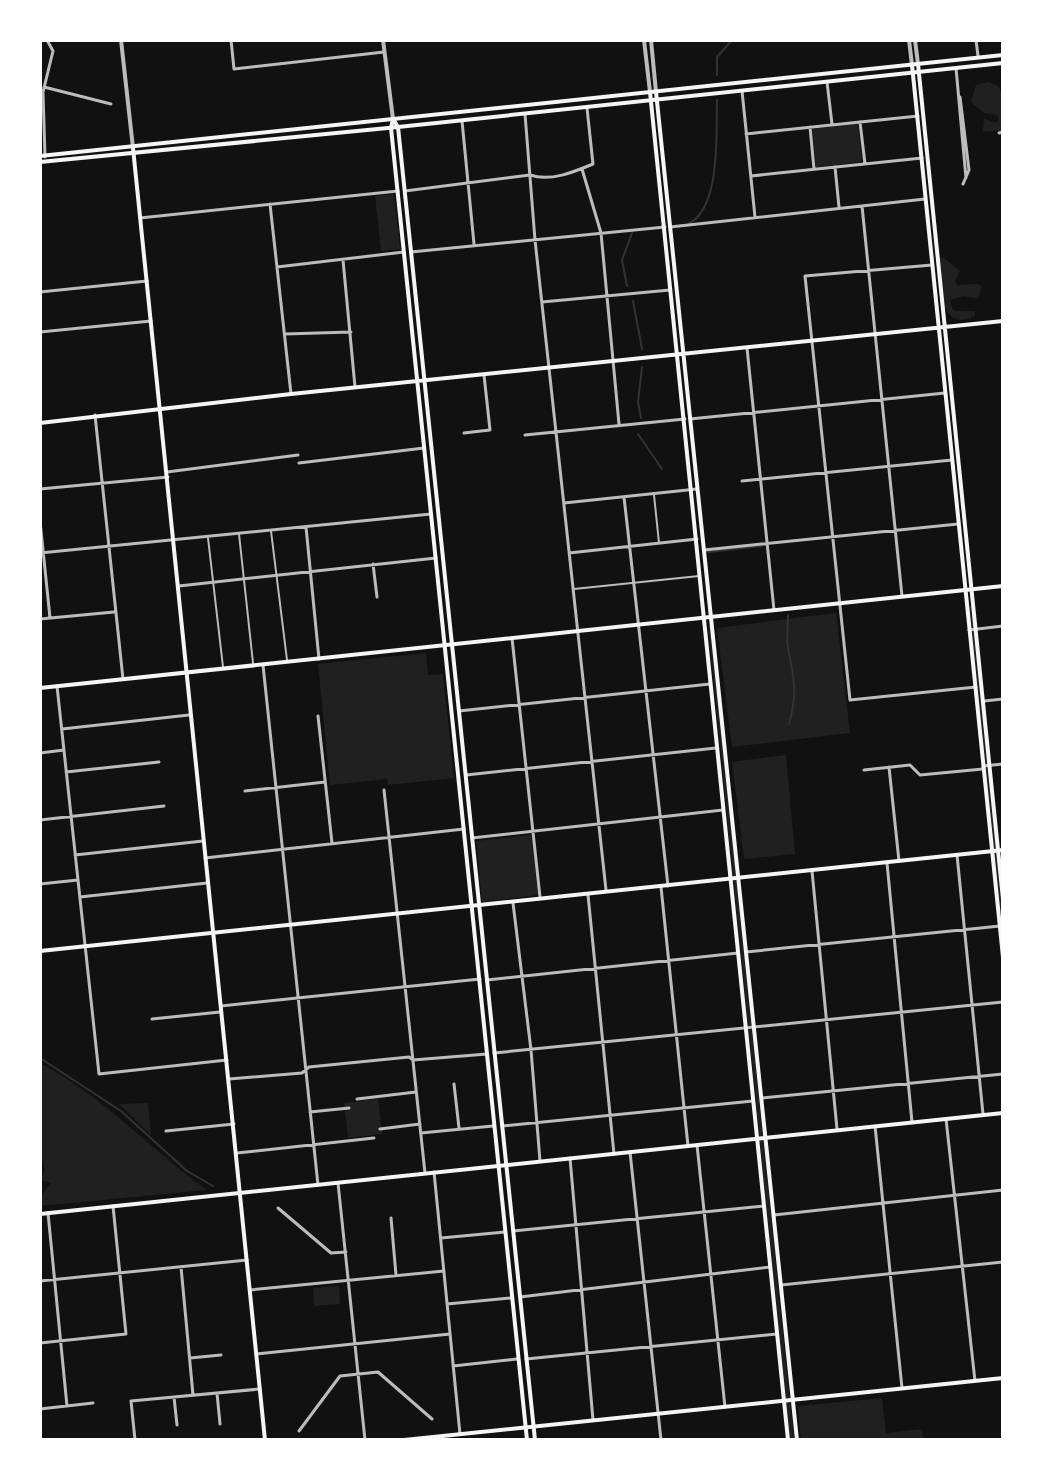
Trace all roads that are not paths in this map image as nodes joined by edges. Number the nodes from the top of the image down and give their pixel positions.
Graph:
1 (47, 40) edge
2 (121, 40) edge
3 (231, 40) edge
4 (383, 40) edge
5 (644, 40) edge
6 (651, 40) edge
7 (912, 40) edge
8 (976, 40) edge
9 (385, 52) junction
10 (1003, 55) edge
11 (978, 58) junction
12 (1003, 63) edge
13 (915, 64) junction
14 (956, 68) junction
15 (916, 73) junction
16 (827, 82) junction
17 (44, 87) junction
18 (742, 91) junction
19 (653, 92) junction
20 (654, 100) junction
21 (111, 104) dead end
22 (587, 107) junction
23 (525, 114) junction
24 (918, 116) junction
25 (393, 119) junction
26 (462, 121) junction
27 (860, 122) junction
28 (832, 124) junction
29 (398, 127) junction
30 (810, 127) junction
31 (391, 128) junction
32 (746, 134) junction
33 (133, 149) junction
34 (43, 158) edge
35 (922, 158) junction
36 (865, 164) junction
37 (835, 167) junction
38 (582, 169) junction
39 (814, 169) junction
40 (530, 175) junction
41 (751, 176) junction
42 (468, 183) junction
43 (963, 184) dead end
44 (398, 191) junction
45 (405, 191) junction
46 (926, 199) junction
47 (270, 204) junction
48 (862, 206) junction
49 (839, 208) junction
50 (755, 217) junction
51 (140, 218) junction
52 (668, 227) junction
53 (601, 233) junction
54 (535, 240) junction
55 (474, 246) junction
56 (404, 252) junction
57 (411, 252) junction
58 (343, 260) junction
59 (932, 265) junction
60 (277, 267) junction
61 (869, 271) junction
62 (147, 281) junction
63 (672, 290) junction
64 (40, 292) edge
65 (607, 296) junction
66 (542, 302) junction
67 (151, 321) junction
68 (1003, 321) edge
69 (942, 327) junction
70 (40, 332) edge
71 (351, 332) junction
72 (285, 334) junction
73 (875, 334) junction
74 (811, 341) junction
75 (747, 348) junction
76 (681, 354) junction
77 (613, 362) junction
78 (549, 368) junction
79 (484, 375) junction
80 (417, 381) junction
81 (425, 381) junction
82 (355, 387) junction
83 (945, 393) junction
84 (291, 394) junction
85 (882, 399) junction
86 (818, 406) junction
87 (160, 408) junction
88 (754, 412) junction
89 (95, 415) junction
90 (688, 419) junction
91 (40, 423) edge
92 (619, 424) junction
93 (556, 431) junction
94 (464, 433) dead end
95 (525, 435) dead end
96 (424, 448) junction
97 (298, 455) dead end
98 (952, 460) junction
99 (299, 463) dead end
100 (889, 466) junction
101 (826, 472) junction
102 (167, 474) junction
103 (760, 479) junction
104 (742, 481) dead end
105 (103, 483) junction
106 (40, 489) edge
107 (694, 489) junction
108 (653, 493) junction
109 (624, 497) junction
110 (564, 503) junction
111 (431, 514) junction
112 (40, 521) edge
113 (958, 524) junction
114 (306, 526) junction
115 (271, 530) junction
116 (896, 530) junction
117 (238, 533) junction
118 (208, 537) junction
119 (833, 537) junction
120 (697, 539) junction
121 (173, 541) junction
122 (659, 543) junction
123 (767, 543) junction
124 (629, 547) junction
125 (108, 548) junction
126 (704, 550) junction
127 (42, 553) edge
128 (569, 553) junction
129 (436, 558) junction
130 (373, 564) junction
131 (310, 571) junction
132 (276, 575) junction
133 (701, 575) junction
134 (244, 579) junction
135 (212, 582) junction
136 (634, 582) junction
137 (179, 586) junction
138 (1003, 586) edge
139 (573, 589) junction
140 (971, 590) junction
141 (965, 591) junction
142 (377, 597) dead end
143 (903, 597) junction
144 (840, 604) junction
145 (774, 611) junction
146 (114, 612) junction
147 (712, 617) junction
148 (50, 618) junction
149 (705, 618) junction
150 (40, 619) edge
151 (640, 625) junction
152 (1003, 626) edge
153 (976, 629) junction
154 (969, 630) junction
155 (578, 631) junction
156 (512, 638) junction
157 (445, 645) junction
158 (452, 645) junction
159 (319, 659) junction
160 (287, 662) junction
161 (263, 665) junction
162 (253, 666) junction
163 (223, 669) junction
164 (187, 672) junction
165 (123, 679) junction
166 (711, 683) junction
167 (57, 686) junction
168 (975, 687) junction
169 (982, 687) junction
170 (40, 688) edge
171 (647, 690) junction
172 (585, 697) junction
173 (1003, 699) edge
174 (984, 701) junction
175 (519, 705) junction
176 (459, 711) junction
177 (190, 715) junction
178 (318, 716) dead end
179 (62, 729) junction
180 (717, 748) junction
181 (64, 750) junction
182 (40, 753) edge
183 (654, 755) junction
184 (159, 762) dead end
185 (592, 762) junction
186 (1003, 764) edge
187 (990, 766) junction
188 (889, 767) junction
189 (983, 768) junction
190 (526, 769) junction
191 (864, 770) dead end
192 (66, 772) junction
193 (466, 775) junction
194 (325, 782) junction
195 (276, 788) junction
196 (384, 790) dead end
197 (245, 791) dead end
198 (164, 806) dead end
199 (724, 810) junction
200 (71, 817) junction
201 (661, 817) junction
202 (40, 820) edge
203 (599, 824) junction
204 (464, 829) junction
205 (533, 831) junction
206 (389, 837) junction
207 (472, 838) junction
208 (203, 841) junction
209 (332, 843) junction
210 (282, 849) junction
211 (1001, 851) edge
212 (992, 852) junction
213 (75, 855) junction
214 (957, 855) junction
215 (205, 858) junction
216 (899, 861) junction
217 (887, 863) junction
218 (812, 871) junction
219 (739, 878) junction
220 (731, 879) junction
221 (78, 880) junction
222 (208, 883) junction
223 (40, 884) edge
224 (668, 886) junction
225 (661, 887) junction
226 (606, 892) junction
227 (588, 894) junction
228 (80, 897) junction
229 (541, 899) junction
230 (1003, 899) edge
231 (512, 902) junction
232 (479, 906) junction
233 (472, 907) junction
234 (397, 915) junction
235 (290, 926) junction
236 (1000, 926) junction
237 (964, 930) junction
238 (214, 934) junction
239 (894, 937) junction
240 (819, 944) junction
241 (85, 947) junction
242 (40, 951) edge
243 (746, 952) junction
244 (738, 953) junction
245 (1003, 957) edge
246 (668, 960) junction
247 (595, 968) junction
248 (522, 976) junction
249 (480, 979) junction
250 (487, 980) junction
251 (405, 987) junction
252 (298, 998) junction
253 (1003, 1002) edge
254 (972, 1005) junction
255 (222, 1009) junction
256 (902, 1012) junction
257 (152, 1019) dead end
258 (826, 1020) junction
259 (754, 1027) junction
260 (746, 1028) junction
261 (676, 1035) junction
262 (603, 1042) junction
263 (531, 1050) junction
264 (494, 1053) junction
265 (487, 1054) junction
266 (227, 1060) junction
267 (413, 1060) junction
268 (306, 1070) junction
269 (1003, 1074) edge
270 (979, 1076) junction
271 (229, 1079) junction
272 (908, 1083) junction
273 (454, 1084) dead end
274 (833, 1090) junction
275 (416, 1092) junction
276 (762, 1098) junction
277 (357, 1099) dead end
278 (754, 1101) junction
279 (349, 1108) dead end
280 (684, 1108) junction
281 (310, 1112) junction
282 (1003, 1113) edge
283 (611, 1115) junction
284 (983, 1115) junction
285 (946, 1119) junction
286 (913, 1122) junction
287 (537, 1123) junction
288 (234, 1124) junction
289 (420, 1124) junction
290 (495, 1126) junction
291 (502, 1126) junction
292 (875, 1126) junction
293 (380, 1129) dead end
294 (459, 1130) junction
295 (837, 1130) junction
296 (166, 1131) dead end
297 (421, 1133) junction
298 (374, 1138) dead end
299 (766, 1138) junction
300 (757, 1139) junction
301 (313, 1144) junction
302 (697, 1145) junction
303 (688, 1146) junction
304 (630, 1152) junction
305 (237, 1153) junction
306 (614, 1154) junction
307 (570, 1158) junction
308 (540, 1161) junction
309 (499, 1165) junction
310 (506, 1165) junction
311 (434, 1172) junction
312 (425, 1173) junction
313 (338, 1183) junction
314 (318, 1185) junction
315 (1003, 1190) edge
316 (241, 1193) junction
317 (956, 1194) junction
318 (883, 1203) junction
319 (113, 1206) junction
320 (764, 1206) junction
321 (278, 1208) dead end
322 (704, 1212) junction
323 (48, 1213) junction
324 (40, 1214) edge
325 (774, 1215) junction
326 (391, 1218) dead end
327 (637, 1218) junction
328 (576, 1224) junction
329 (513, 1231) junction
330 (506, 1232) junction
331 (441, 1238) junction
332 (346, 1252) junction
333 (247, 1260) junction
334 (1003, 1262) edge
335 (181, 1266) junction
336 (771, 1267) junction
337 (962, 1267) junction
338 (444, 1271) junction
339 (119, 1273) junction
340 (711, 1274) junction
341 (890, 1274) junction
342 (396, 1275) junction
343 (54, 1279) junction
344 (40, 1281) edge
345 (349, 1281) junction
346 (644, 1282) junction
347 (781, 1285) junction
348 (581, 1289) junction
349 (250, 1290) junction
350 (520, 1297) junction
351 (513, 1298) junction
352 (447, 1304) junction
353 (450, 1334) junction
354 (777, 1334) junction
355 (718, 1340) junction
356 (61, 1341) junction
357 (40, 1343) edge
358 (355, 1344) junction
359 (651, 1347) junction
360 (587, 1353) junction
361 (256, 1354) junction
362 (221, 1355) dead end
363 (190, 1358) junction
364 (519, 1359) junction
365 (526, 1359) junction
366 (453, 1366) junction
367 (358, 1374) junction
368 (1003, 1378) edge
369 (975, 1381) junction
370 (902, 1388) junction
371 (260, 1389) junction
372 (217, 1393) junction
373 (193, 1395) junction
374 (174, 1397) junction
375 (784, 1400) junction
376 (793, 1400) junction
377 (93, 1403) dead end
378 (67, 1406) junction
379 (725, 1407) junction
380 (40, 1409) edge
381 (658, 1414) junction
382 (432, 1419) dead end
383 (593, 1420) junction
384 (220, 1424) dead end
385 (177, 1425) dead end
386 (533, 1426) junction
387 (526, 1427) junction
388 (299, 1431) dead end
389 (460, 1434) junction
390 (135, 1440) edge
391 (265, 1440) edge
392 (365, 1440) edge
393 (404, 1440) edge
394 (527, 1440) edge
395 (535, 1440) edge
396 (661, 1440) edge
397 (788, 1440) edge
398 (797, 1440) edge

1 - 17 street
2 - 33 street
3 - 9 street
4 - 9 street
5 - 19 street
6 - 19 street
7 - 13 street
8 - 11 street
9 - 25 street
10 - 11 main road
11 - 13 main road
12 - 14 main road
13 - 15 main road
13 - 19 main road
14 - 15 main road
14 - 43 street
15 - 16 main road
15 - 24 main road
15 - 69 main road
16 - 18 main road
16 - 28 street
17 - 21 street
17 - 34 street
18 - 20 main road
18 - 32 street
19 - 20 main road
19 - 25 main road
20 - 22 main road
20 - 52 main road
22 - 23 main road
22 - 38 street
23 - 26 main road
23 - 40 street
24 - 27 street
24 - 35 main road
25 - 29 main road
25 - 31 main road
25 - 33 main road
26 - 29 main road
26 - 42 street
27 - 28 street
27 - 36 street
28 - 30 street
29 - 31 main road
29 - 45 main road
30 - 32 street
30 - 39 street
31 - 33 main road
31 - 44 main road
32 - 41 street
33 - 34 main road
33 - 51 main road
35 - 36 street
35 - 46 main road
36 - 37 street
37 - 39 street
37 - 49 street
38 - 40 street
38 - 53 street
39 - 41 street
40 - 42 street
40 - 54 street
41 - 50 street
42 - 45 street
42 - 55 street
44 - 47 street
44 - 56 main road
45 - 57 main road
46 - 48 street
46 - 59 main road
47 - 51 street
47 - 60 street
48 - 49 street
48 - 61 street
49 - 50 street
50 - 52 street
51 - 62 main road
52 - 53 street
52 - 63 main road
52 - 76 main road
53 - 54 street
53 - 65 street
54 - 55 street
54 - 66 street
55 - 57 street
56 - 58 street
56 - 80 main road
57 - 81 main road
58 - 60 street
58 - 71 street
59 - 61 street
59 - 69 main road
60 - 72 street
61 - 73 street
61 - 74 street
62 - 64 street
62 - 67 main road
63 - 65 street
63 - 76 main road
65 - 66 street
65 - 77 street
66 - 78 street
67 - 70 street
67 - 87 main road
68 - 69 main road
69 - 73 main road
69 - 83 main road
69 - 140 main road
71 - 72 street
71 - 82 street
72 - 84 street
73 - 74 main road
73 - 85 street
74 - 75 main road
74 - 86 street
75 - 76 main road
75 - 88 street
76 - 77 main road
76 - 90 main road
77 - 78 main road
77 - 92 street
78 - 79 main road
78 - 93 street
79 - 81 main road
79 - 94 street
80 - 81 main road
80 - 82 main road
80 - 96 main road
81 - 158 main road
82 - 84 main road
83 - 85 street
83 - 98 main road
84 - 87 main road
85 - 86 street
85 - 100 street
86 - 88 street
86 - 101 street
87 - 89 main road
87 - 102 main road
88 - 90 street
88 - 103 street
89 - 91 main road
89 - 105 street
90 - 92 street
90 - 107 main road
92 - 93 street
93 - 95 street
93 - 110 street
96 - 99 street
96 - 111 main road
97 - 102 street
98 - 100 street
98 - 113 main road
100 - 101 street
100 - 116 street
101 - 103 street
101 - 119 street
102 - 105 street
102 - 121 main road
103 - 104 street
103 - 123 street
105 - 106 street
105 - 125 street
107 - 108 street
107 - 120 main road
107 - 126 main road
108 - 109 street
108 - 122 street
109 - 110 street
109 - 124 street
110 - 128 street
111 - 114 street
111 - 129 main road
112 - 127 street
113 - 116 street
113 - 141 main road
114 - 115 street
114 - 131 street
115 - 117 street
115 - 132 street
116 - 119 street
116 - 143 street
117 - 118 street
117 - 134 street
118 - 121 street
118 - 135 street
119 - 123 street
119 - 144 street
120 - 122 street
120 - 133 main road
121 - 125 street
121 - 137 main road
122 - 124 street
123 - 126 street
123 - 145 street
124 - 128 street
124 - 136 street
125 - 127 street
125 - 146 street
126 - 147 main road
127 - 148 street
128 - 139 street
129 - 130 street
129 - 157 main road
130 - 131 street
130 - 142 street
131 - 132 street
131 - 159 street
132 - 134 street
132 - 160 street
133 - 136 street
133 - 149 main road
134 - 135 street
134 - 162 street
135 - 137 street
135 - 163 street
136 - 139 street
136 - 151 street
137 - 164 main road
138 - 140 main road
139 - 155 street
140 - 141 main road
140 - 153 main road
141 - 143 main road
141 - 154 main road
143 - 144 main road
144 - 145 main road
144 - 168 street
145 - 147 main road
146 - 148 street
146 - 165 street
147 - 149 main road
147 - 219 main road
148 - 150 street
149 - 151 main road
149 - 166 main road
151 - 155 main road
151 - 171 street
152 - 153 street
153 - 154 street
153 - 169 main road
154 - 168 main road
155 - 156 main road
155 - 172 street
156 - 158 main road
156 - 175 street
157 - 158 main road
157 - 159 main road
157 - 204 main road
158 - 176 main road
159 - 160 main road
160 - 161 main road
161 - 162 main road
161 - 195 street
162 - 163 main road
163 - 164 main road
164 - 165 main road
164 - 177 main road
165 - 167 main road
166 - 171 street
166 - 180 main road
167 - 170 main road
167 - 179 street
168 - 169 street
168 - 189 main road
169 - 174 main road
171 - 172 street
171 - 183 street
172 - 175 street
172 - 185 street
173 - 174 street
174 - 187 main road
175 - 176 street
175 - 190 street
176 - 193 main road
177 - 179 street
177 - 208 main road
178 - 194 street
179 - 181 street
180 - 183 street
180 - 199 main road
181 - 182 street
181 - 192 street
183 - 185 street
183 - 201 street
184 - 192 street
185 - 190 street
185 - 203 street
186 - 187 street
187 - 189 street
187 - 211 main road
188 - 189 street
188 - 191 street
188 - 216 street
189 - 212 main road
190 - 193 street
190 - 205 street
192 - 200 street
193 - 207 main road
194 - 195 street
194 - 209 street
195 - 197 street
195 - 210 street
196 - 206 street
198 - 200 street
199 - 201 street
199 - 220 main road
200 - 202 street
200 - 213 street
201 - 203 street
201 - 224 street
203 - 205 street
203 - 226 street
204 - 206 street
204 - 233 main road
205 - 207 street
205 - 229 street
206 - 209 street
206 - 234 street
207 - 232 main road
208 - 213 street
208 - 215 main road
209 - 210 street
210 - 215 street
210 - 235 street
211 - 212 main road
211 - 230 main road
212 - 214 main road
212 - 236 main road
213 - 221 street
214 - 216 main road
214 - 237 street
215 - 222 main road
216 - 217 main road
217 - 218 main road
217 - 239 street
218 - 219 main road
218 - 240 street
219 - 220 main road
219 - 243 main road
220 - 224 main road
220 - 244 main road
221 - 223 street
221 - 228 street
222 - 228 street
222 - 238 main road
224 - 225 main road
225 - 226 main road
225 - 246 street
226 - 227 main road
227 - 229 main road
227 - 247 street
228 - 241 street
229 - 231 main road
231 - 232 main road
231 - 248 street
232 - 233 main road
232 - 250 main road
233 - 234 main road
233 - 249 main road
234 - 235 main road
234 - 251 street
235 - 238 main road
235 - 252 street
236 - 237 street
236 - 245 main road
237 - 239 street
237 - 254 street
238 - 241 main road
238 - 255 main road
239 - 240 street
239 - 256 street
240 - 243 street
240 - 258 street
241 - 242 main road
241 - 266 street
243 - 259 main road
244 - 246 street
244 - 260 main road
246 - 247 street
246 - 261 street
247 - 248 street
247 - 262 street
248 - 250 street
248 - 263 street
249 - 251 street
249 - 265 main road
250 - 264 main road
251 - 252 street
251 - 267 street
252 - 255 street
252 - 268 street
253 - 254 street
254 - 256 street
254 - 270 street
255 - 257 street
255 - 266 main road
256 - 258 street
256 - 272 street
258 - 259 street
258 - 274 street
259 - 260 street
259 - 276 main road
260 - 261 street
260 - 278 main road
261 - 262 street
261 - 280 street
262 - 263 street
262 - 283 street
263 - 264 street
263 - 287 street
264 - 291 main road
265 - 267 street
265 - 290 main road
266 - 271 main road
267 - 268 street
267 - 275 street
268 - 271 street
268 - 281 street
269 - 270 street
270 - 272 street
270 - 284 street
271 - 288 main road
272 - 274 street
272 - 286 street
273 - 294 street
274 - 276 street
274 - 295 street
275 - 277 street
275 - 289 street
276 - 299 main road
278 - 280 street
278 - 300 main road
279 - 281 street
280 - 283 street
280 - 303 street
281 - 301 street
282 - 284 main road
283 - 287 street
283 - 306 street
284 - 285 main road
285 - 286 main road
285 - 317 street
286 - 292 main road
287 - 291 street
287 - 308 street
288 - 296 street
288 - 305 main road
289 - 293 street
289 - 297 street
290 - 294 street
290 - 309 main road
291 - 310 main road
292 - 295 main road
292 - 318 street
294 - 297 street
295 - 299 main road
297 - 312 street
298 - 301 street
299 - 300 main road
299 - 325 main road
300 - 302 main road
300 - 320 main road
301 - 305 street
301 - 314 street
302 - 303 main road
302 - 322 street
303 - 304 main road
304 - 306 main road
304 - 327 street
305 - 316 main road
306 - 307 main road
307 - 308 main road
307 - 328 street
308 - 310 main road
309 - 310 main road
309 - 311 main road
309 - 330 main road
310 - 329 main road
311 - 312 main road
311 - 331 street
312 - 313 main road
313 - 314 main road
313 - 332 street
314 - 316 main road
315 - 317 street
316 - 319 main road
316 - 333 main road
317 - 318 street
317 - 337 street
318 - 325 street
318 - 341 street
319 - 323 main road
319 - 339 street
320 - 322 street
320 - 336 main road
321 - 332 street
322 - 327 street
322 - 340 street
323 - 324 main road
323 - 343 street
325 - 347 main road
326 - 342 street
327 - 328 street
327 - 346 street
328 - 329 street
328 - 348 street
329 - 350 main road
330 - 331 street
330 - 351 main road
331 - 338 street
332 - 345 street
333 - 335 street
333 - 349 main road
334 - 337 street
335 - 339 street
335 - 363 street
336 - 340 street
336 - 354 main road
337 - 341 street
337 - 369 street
338 - 342 street
338 - 352 street
339 - 343 street
339 - 356 street
340 - 346 street
340 - 355 street
341 - 347 street
341 - 370 street
342 - 345 street
343 - 344 street
343 - 356 street
345 - 349 street
345 - 358 street
346 - 348 street
346 - 359 street
347 - 376 main road
348 - 350 street
348 - 360 street
349 - 361 main road
350 - 365 main road
351 - 352 street
351 - 364 main road
352 - 353 street
353 - 358 street
353 - 366 street
354 - 355 street
354 - 375 main road
355 - 359 street
355 - 379 street
356 - 357 street
356 - 378 street
358 - 361 street
358 - 367 street
359 - 360 street
359 - 381 street
360 - 365 street
360 - 383 street
361 - 371 main road
362 - 363 street
363 - 373 street
364 - 366 street
364 - 387 main road
365 - 386 main road
366 - 389 street
367 - 382 street
367 - 388 street
367 - 392 street
368 - 369 main road
369 - 370 main road
370 - 376 main road
371 - 372 street
371 - 391 main road
372 - 373 street
372 - 384 street
373 - 374 street
374 - 385 street
374 - 390 street
375 - 376 main road
375 - 379 main road
375 - 397 main road
376 - 398 main road
377 - 378 street
378 - 380 street
379 - 381 main road
381 - 383 main road
381 - 396 street
383 - 386 main road
386 - 387 main road
386 - 395 main road
387 - 389 main road
387 - 394 main road
389 - 393 main road

